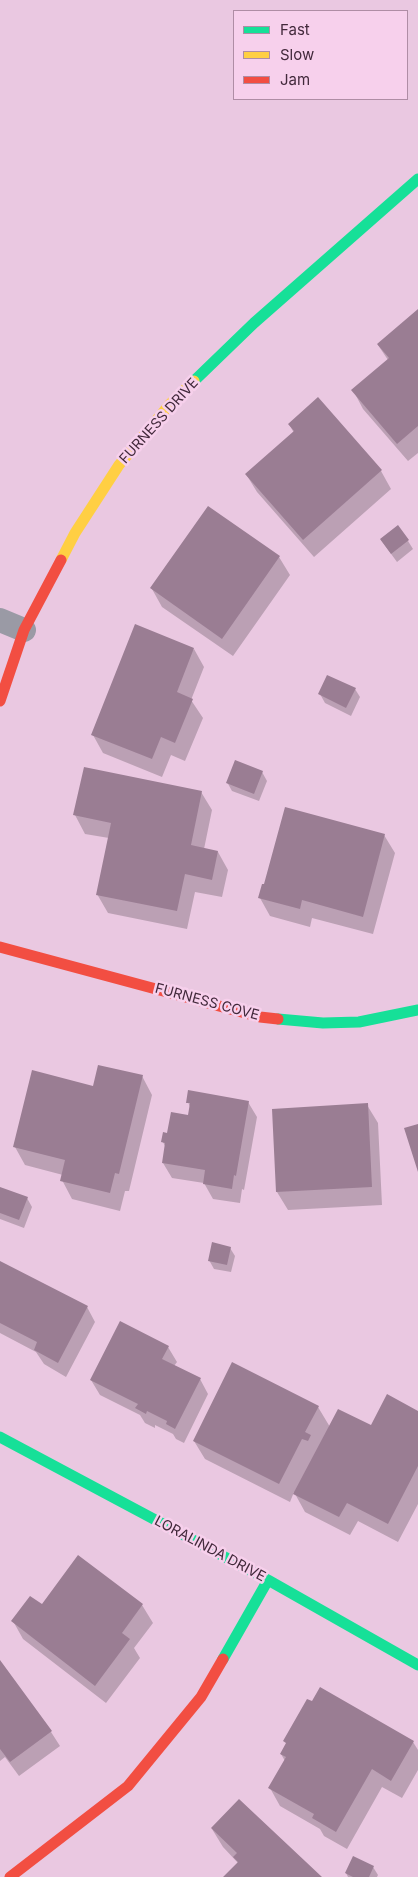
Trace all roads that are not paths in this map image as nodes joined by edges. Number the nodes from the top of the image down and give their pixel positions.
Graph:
1 (418, 178) edge
2 (0, 620) edge
3 (24, 630) junction
4 (0, 701) edge
5 (0, 947) edge
6 (418, 1010) edge
7 (0, 1437) edge
8 (268, 1580) junction
9 (418, 1665) edge
10 (10, 1877) edge

1 - 3 street, FURNESS DRIVE
2 - 3 lane
3 - 4 street, FURNESS DRIVE
5 - 6 street, FURNESS COVE
7 - 8 street, LORALINDA DRIVE
8 - 9 street, LORALINDA DRIVE
8 - 10 street

